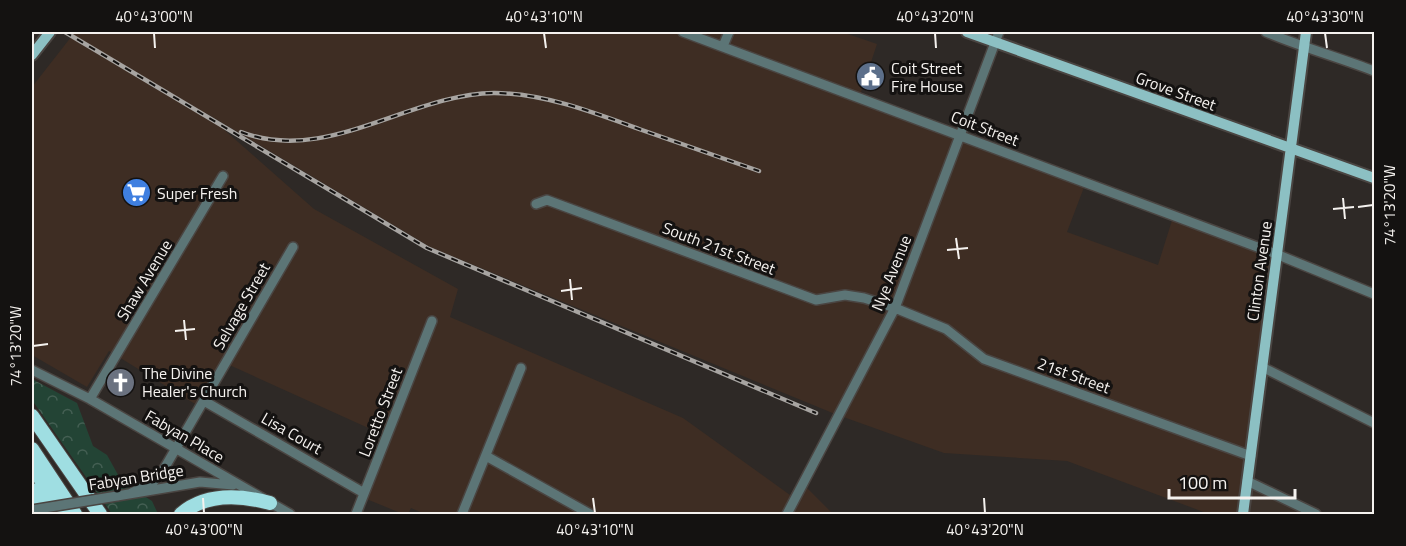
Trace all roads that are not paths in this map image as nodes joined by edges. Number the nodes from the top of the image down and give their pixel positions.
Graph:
1 (50, 32) edge
2 (683, 32) edge
3 (729, 32) edge
4 (967, 32) edge
5 (1266, 32) edge
6 (1306, 32) edge
7 (997, 37) edge
8 (723, 46) junction
9 (1303, 48) junction
10 (32, 55) edge
11 (1374, 70) edge
12 (960, 134) junction
13 (1292, 149) junction
14 (223, 176) dead end
15 (1374, 178) edge
16 (536, 204) dead end
17 (293, 247) dead end
18 (1276, 254) junction
19 (1374, 294) edge
20 (895, 308) junction
21 (432, 321) dead end
22 (1262, 367) junction
23 (522, 368) dead end
24 (32, 370) edge
25 (90, 399) junction
26 (204, 400) junction
27 (32, 416) edge
28 (1374, 423) edge
29 (176, 448) junction
30 (32, 449) edge
31 (486, 456) junction
32 (1251, 456) junction
33 (32, 466) edge
34 (1247, 481) junction
35 (245, 489) junction
36 (32, 490) edge
37 (364, 492) junction
38 (131, 493) junction
39 (270, 503) junction
40 (32, 510) edge
41 (46, 514) edge
42 (63, 514) edge
43 (75, 514) edge
44 (99, 514) edge
45 (181, 514) edge
46 (290, 514) edge
47 (356, 514) edge
48 (462, 514) edge
49 (590, 514) edge
50 (787, 514) edge
51 (1243, 514) edge
52 (1316, 514) edge

1 - 10 main road
2 - 8 street, Coit Street
3 - 8 street
4 - 7 main road, Grove Street
5 - 9 street
6 - 9 main road, Clinton Avenue
7 - 12 street, Nye Avenue
7 - 13 main road, Grove Street
8 - 12 street, Coit Street
9 - 11 street
9 - 13 main road, Clinton Avenue
12 - 18 street, Coit Street
12 - 20 street, Nye Avenue
13 - 15 main road, Grove Street
13 - 18 main road, Clinton Avenue
14 - 25 street, Shaw Avenue
16 - 20 street, South 21st Street
17 - 26 street, Selvage Street
18 - 19 street, Coit Street
18 - 22 main road, Clinton Avenue
20 - 32 street, 21st Street
20 - 50 street, Nye Avenue
21 - 37 street, Loretto Street
22 - 28 street
22 - 32 main road, Clinton Avenue
23 - 31 street
24 - 25 street, Fabyan Place
25 - 29 street, Fabyan Place
26 - 29 street, Selvage Street
26 - 37 street, Lisa Court
27 - 44 highway
29 - 35 street, Fabyan Place
29 - 38 street, Selvage Street
30 - 43 highway
31 - 48 street
31 - 49 street
32 - 34 main road, Clinton Avenue
33 - 42 highway
34 - 51 main road, Clinton Avenue
34 - 52 street
35 - 38 street, Fabyan Bridge
35 - 39 street, Fabyan Place
36 - 41 highway
37 - 47 street, Loretto Street
38 - 40 street, Fabyan Bridge, bridge
39 - 45 highway
39 - 46 street, Fabyan Place

